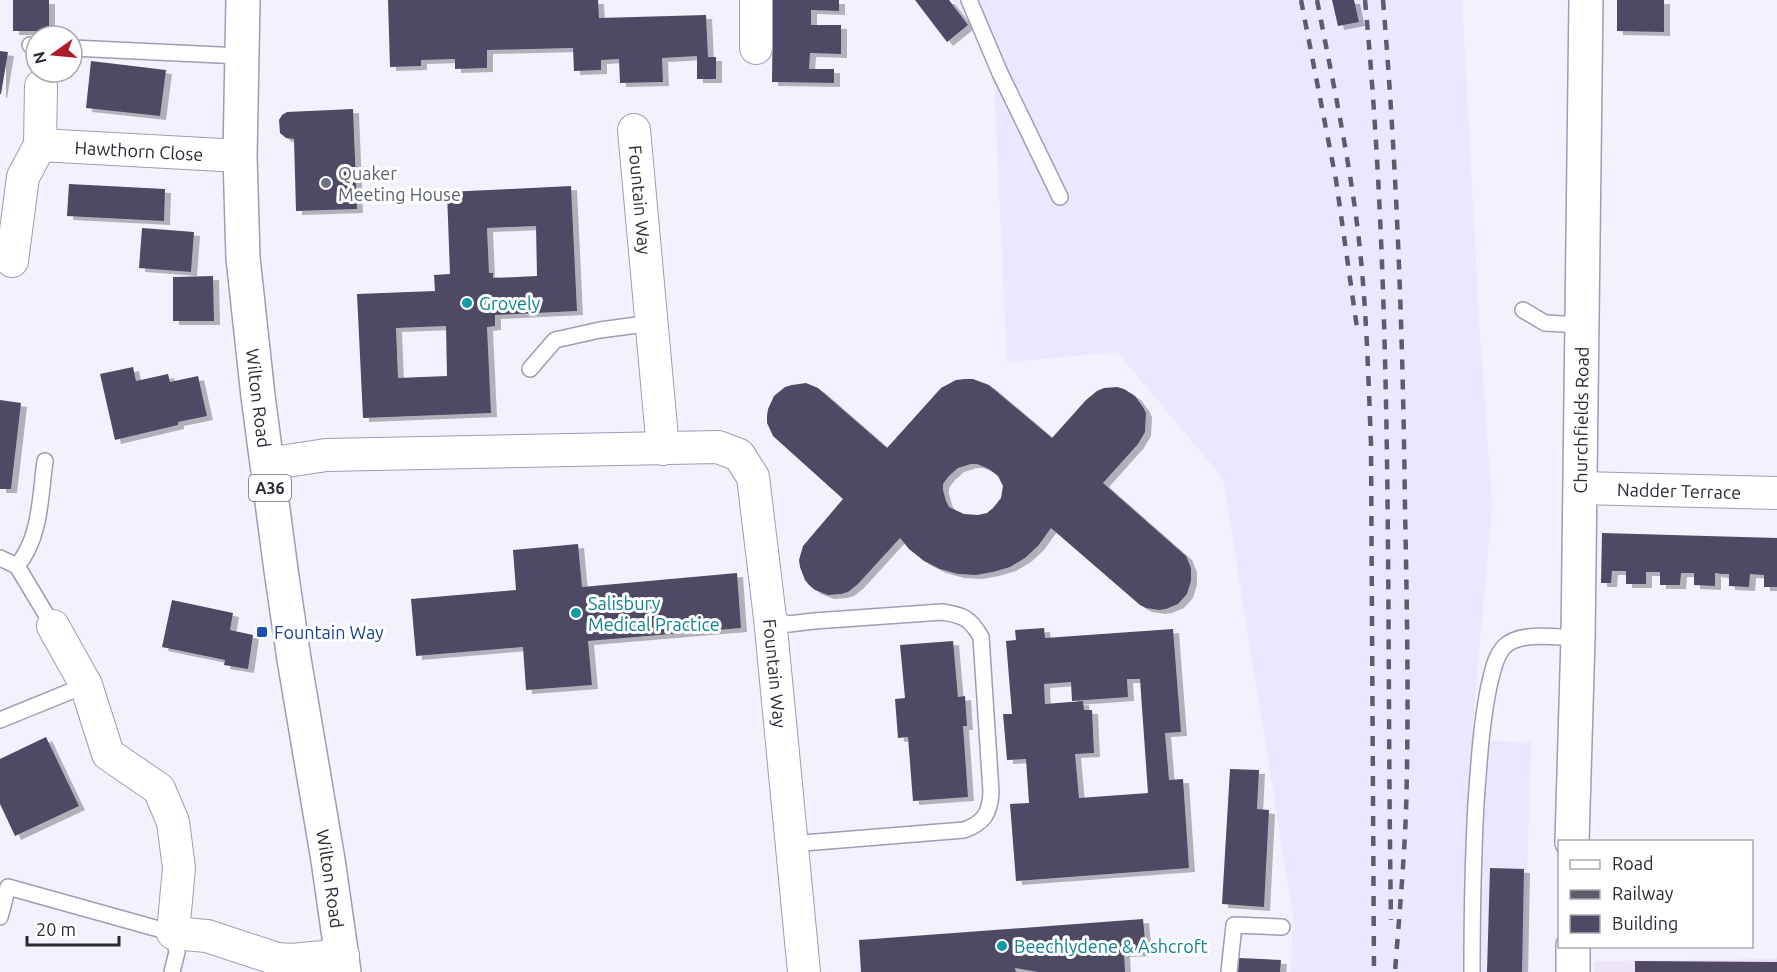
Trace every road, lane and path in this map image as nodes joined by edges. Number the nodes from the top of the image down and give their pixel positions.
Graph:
1 (243, 0) edge
2 (756, 0) edge
3 (969, 0) edge
4 (1586, 0) edge
5 (756, 48) dead end
6 (84, 49) edge
7 (241, 56) junction
8 (41, 86) dead end
9 (634, 130) dead end
10 (40, 145) junction
11 (240, 156) junction
12 (1060, 197) dead end
13 (12, 261) dead end
14 (1523, 310) dead end
15 (652, 323) junction
16 (1583, 325) junction
17 (530, 369) dead end
18 (663, 448) junction
19 (45, 461) dead end
20 (267, 464) junction
21 (1580, 488) junction
22 (1777, 493) edge
23 (0, 558) edge
24 (18, 566) junction
25 (770, 618) junction
26 (52, 626) joint
27 (1578, 638) junction
28 (86, 685) junction
29 (0, 720) edge
30 (1572, 840) edge
31 (791, 844) junction
32 (0, 917) edge
33 (1282, 927) dead end
34 (173, 933) junction
35 (1573, 948) edge
36 (344, 964) edge
37 (172, 972) edge
38 (804, 972) edge
39 (1229, 972) edge
40 (1472, 972) edge
41 (1573, 972) edge

1 - 7 main road, Wilton Road / A36
2 - 5 street
3 - 12 lane
4 - 16 main road, Churchfields Road
6 - 7 lane
7 - 11 main road, Wilton Road / A36
8 - 10 street
9 - 15 street, Fountain Way
10 - 11 street, Hawthorn Close
10 - 13 street
11 - 20 main road, Wilton Road / A36
14 - 16 lane
15 - 17 lane
15 - 18 street, Fountain Way
16 - 21 main road, Churchfields Road
18 - 20 street, Fountain Way
18 - 25 street, Fountain Way
19 - 24 lane
20 - 36 main road, Wilton Road / A36
21 - 22 street, Nadder Terrace
21 - 27 main road, Churchfields Road
23 - 24 lane
24 - 26 lane
25 - 31 street, Fountain Way
25 - 31 lane
26 - 28 street
27 - 30 main road, Churchfields Road
27 - 40 lane
28 - 29 lane
28 - 34 street
31 - 38 street, Fountain Way
32 - 34 lane
33 - 39 lane
34 - 36 street
34 - 37 lane
35 - 41 main road

